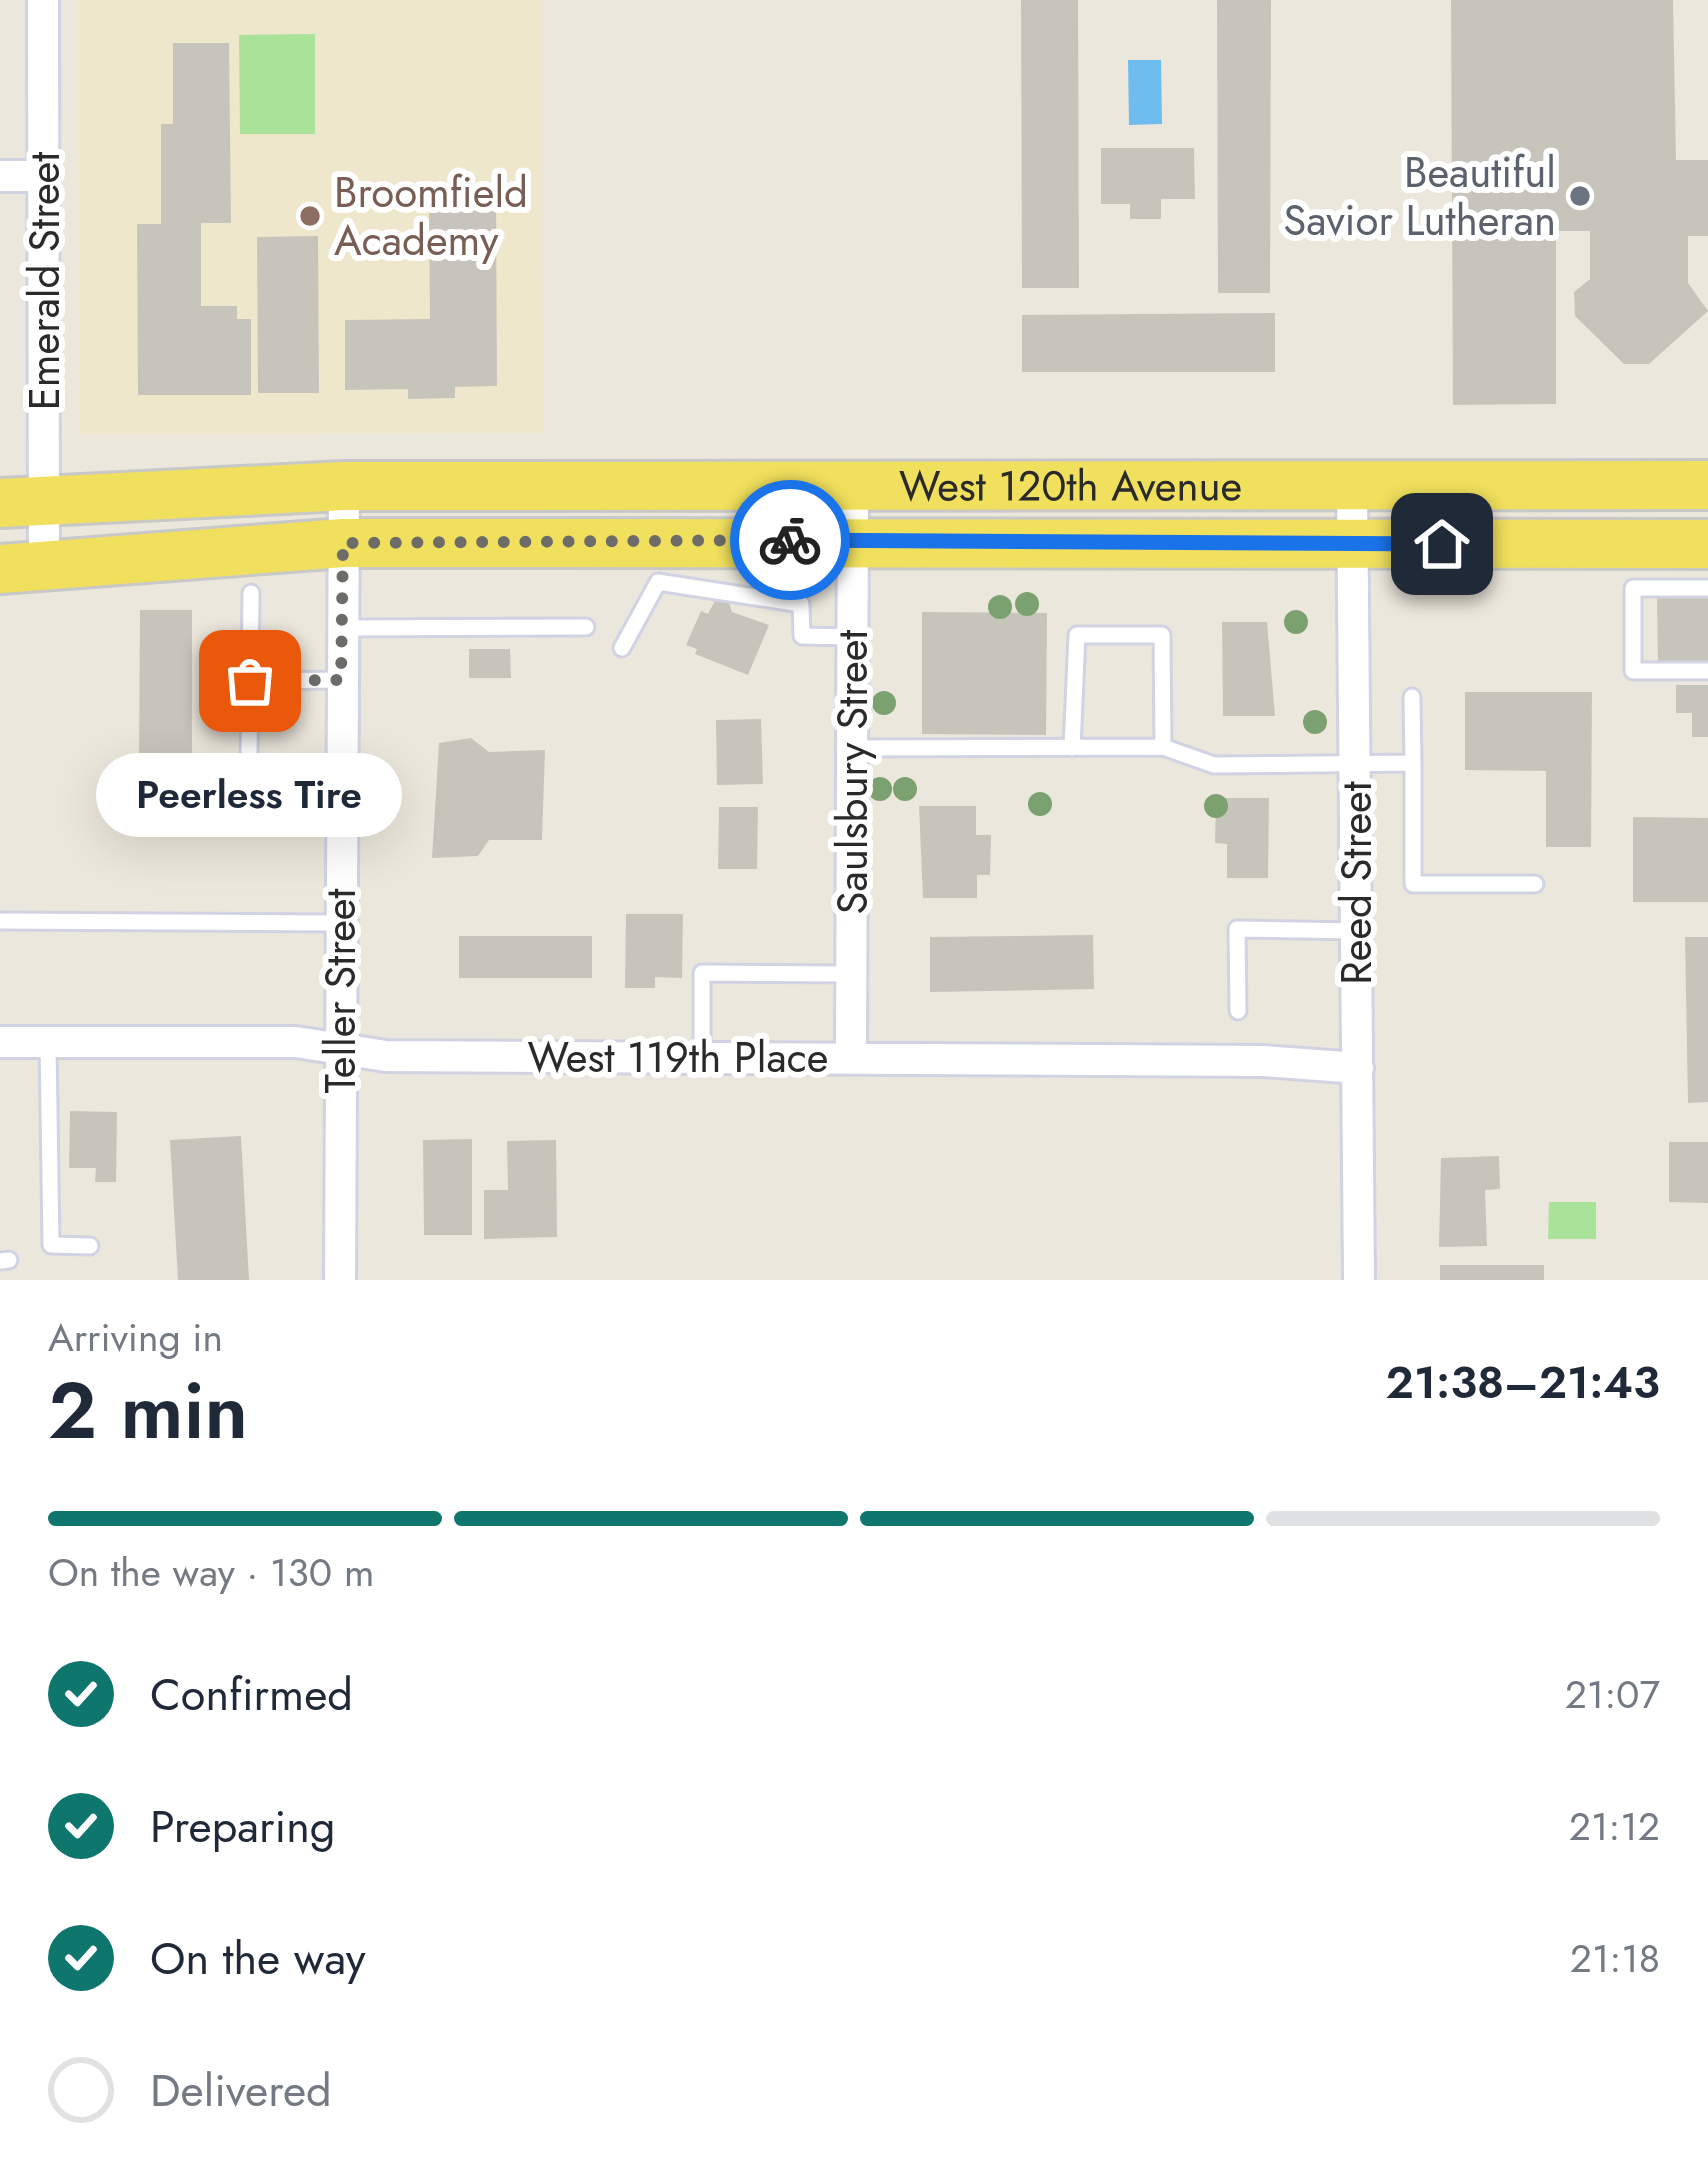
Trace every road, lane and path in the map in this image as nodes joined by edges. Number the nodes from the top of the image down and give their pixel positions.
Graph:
1 (43, 0) edge
2 (0, 176) edge
3 (44, 176) junction
4 (1352, 485) junction
5 (1708, 485) edge
6 (344, 486) junction
7 (853, 486) junction
8 (22, 500) edge
9 (852, 540) junction
10 (343, 543) junction
11 (1353, 544) junction
12 (1708, 544) edge
13 (22, 566) edge
14 (1708, 588) edge
15 (251, 593) dead end
16 (586, 627) dead end
17 (341, 628) junction
18 (853, 637) junction
19 (622, 648) dead end
20 (1708, 671) edge
21 (341, 680) junction
22 (250, 681) junction
23 (1412, 697) dead end
24 (1163, 747) junction
25 (853, 748) junction
26 (1072, 748) junction
27 (249, 754) dead end
28 (1413, 763) junction
29 (1355, 766) junction
30 (1535, 884) dead end
31 (0, 922) edge
32 (340, 923) junction
33 (1356, 931) junction
34 (851, 974) junction
35 (1238, 1011) dead end
36 (0, 1042) edge
37 (48, 1042) junction
38 (340, 1047) junction
39 (702, 1058) junction
40 (851, 1058) junction
41 (1358, 1068) junction
42 (90, 1246) dead end
43 (340, 1280) edge
44 (1359, 1280) edge

1 - 3 street, Emerald Street
2 - 3 street
3 - 8 street, Emerald Street
4 - 5 main road, West 120th Avenue
4 - 7 main road, West 120th Avenue
4 - 11 street, Reed Street
6 - 7 main road, West 120th Avenue
6 - 8 main road, West 120th Avenue
6 - 10 street, Teller Street
7 - 9 street, Saulsbury Street
8 - 13 street, Emerald Street
9 - 10 main road, West 120th Avenue
9 - 11 main road, West 120th Avenue
9 - 18 street, Saulsbury Street
10 - 13 main road, West 120th Avenue
10 - 17 street, Teller Street
11 - 12 main road, West 120th Avenue
11 - 29 street, Reed Street
14 - 20 lane
15 - 22 lane
16 - 17 lane
17 - 21 street, Teller Street
18 - 19 lane
18 - 25 street, Saulsbury Street
21 - 22 lane
21 - 32 street, Teller Street
22 - 27 lane
23 - 28 lane
24 - 26 lane
24 - 26 lane
24 - 29 lane
25 - 26 lane
25 - 34 street, Saulsbury Street
28 - 29 lane
28 - 30 lane
29 - 33 street, Reed Street
31 - 32 lane
32 - 38 street, Teller Street
33 - 35 lane
33 - 41 street, Reed Street
34 - 39 lane
34 - 40 street, Saulsbury Street
36 - 37 street, West 119th Place
37 - 38 street, West 119th Place
37 - 42 lane
38 - 39 street, West 119th Place
38 - 43 street, Teller Street
39 - 40 street, West 119th Place
40 - 41 street, West 119th Place
41 - 44 street, Reed Street

